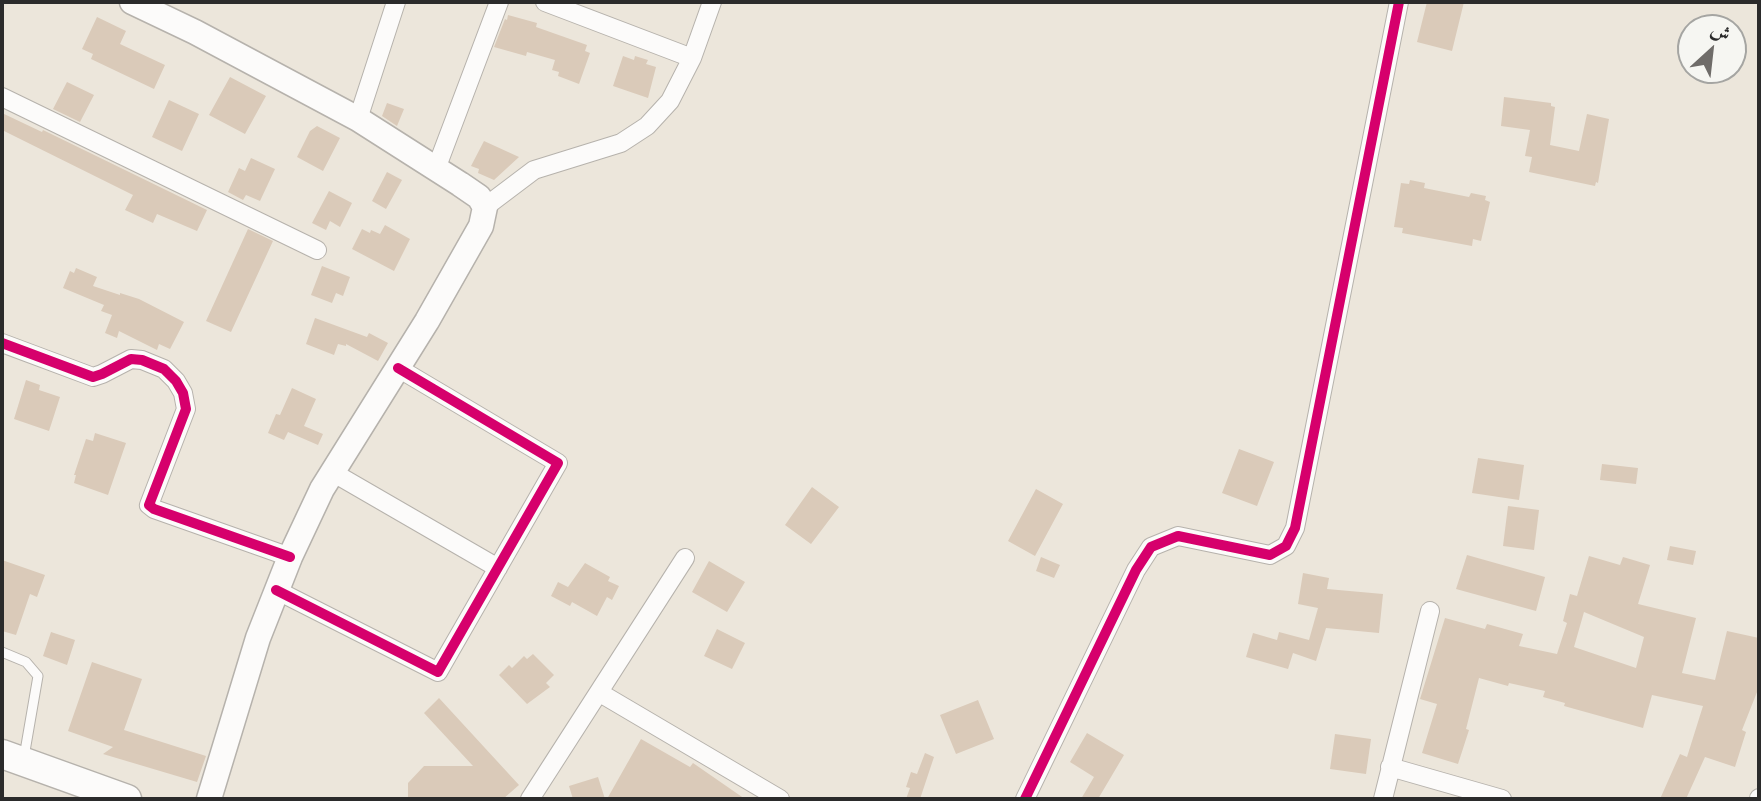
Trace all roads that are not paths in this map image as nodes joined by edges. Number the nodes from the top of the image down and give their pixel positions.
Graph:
1 (132, 2) edge
2 (396, 2) edge
3 (499, 2) edge
4 (545, 2) edge
5 (712, 2) edge
6 (1399, 2) edge
7 (692, 58) junction
8 (2, 97) edge
9 (358, 118) junction
10 (436, 169) junction
11 (485, 207) junction
12 (317, 250) dead end
13 (2, 343) edge
14 (398, 368) junction
15 (332, 472) junction
16 (290, 557) junction
17 (685, 558) dead end
18 (498, 568) junction
19 (276, 590) junction
20 (1430, 611) dead end
21 (2, 652) edge
22 (600, 693) junction
23 (13, 758) edge
24 (1390, 767) junction
25 (127, 799) edge
26 (209, 799) edge
27 (530, 799) edge
28 (780, 799) edge
29 (1025, 799) edge
30 (1383, 799) edge
31 (1502, 799) edge

1 - 9 main road
2 - 9 street
3 - 10 street
4 - 7 street
5 - 7 street
6 - 29 street
7 - 11 street
8 - 12 street
9 - 10 main road
10 - 11 main road
11 - 14 main road
13 - 16 street
14 - 15 main road
14 - 18 street
15 - 16 main road
15 - 18 street
16 - 19 main road
17 - 22 street
18 - 19 street
19 - 26 main road
20 - 24 street
21 - 23 lane
22 - 27 street
22 - 28 street
23 - 25 main road
24 - 30 street
24 - 31 street

